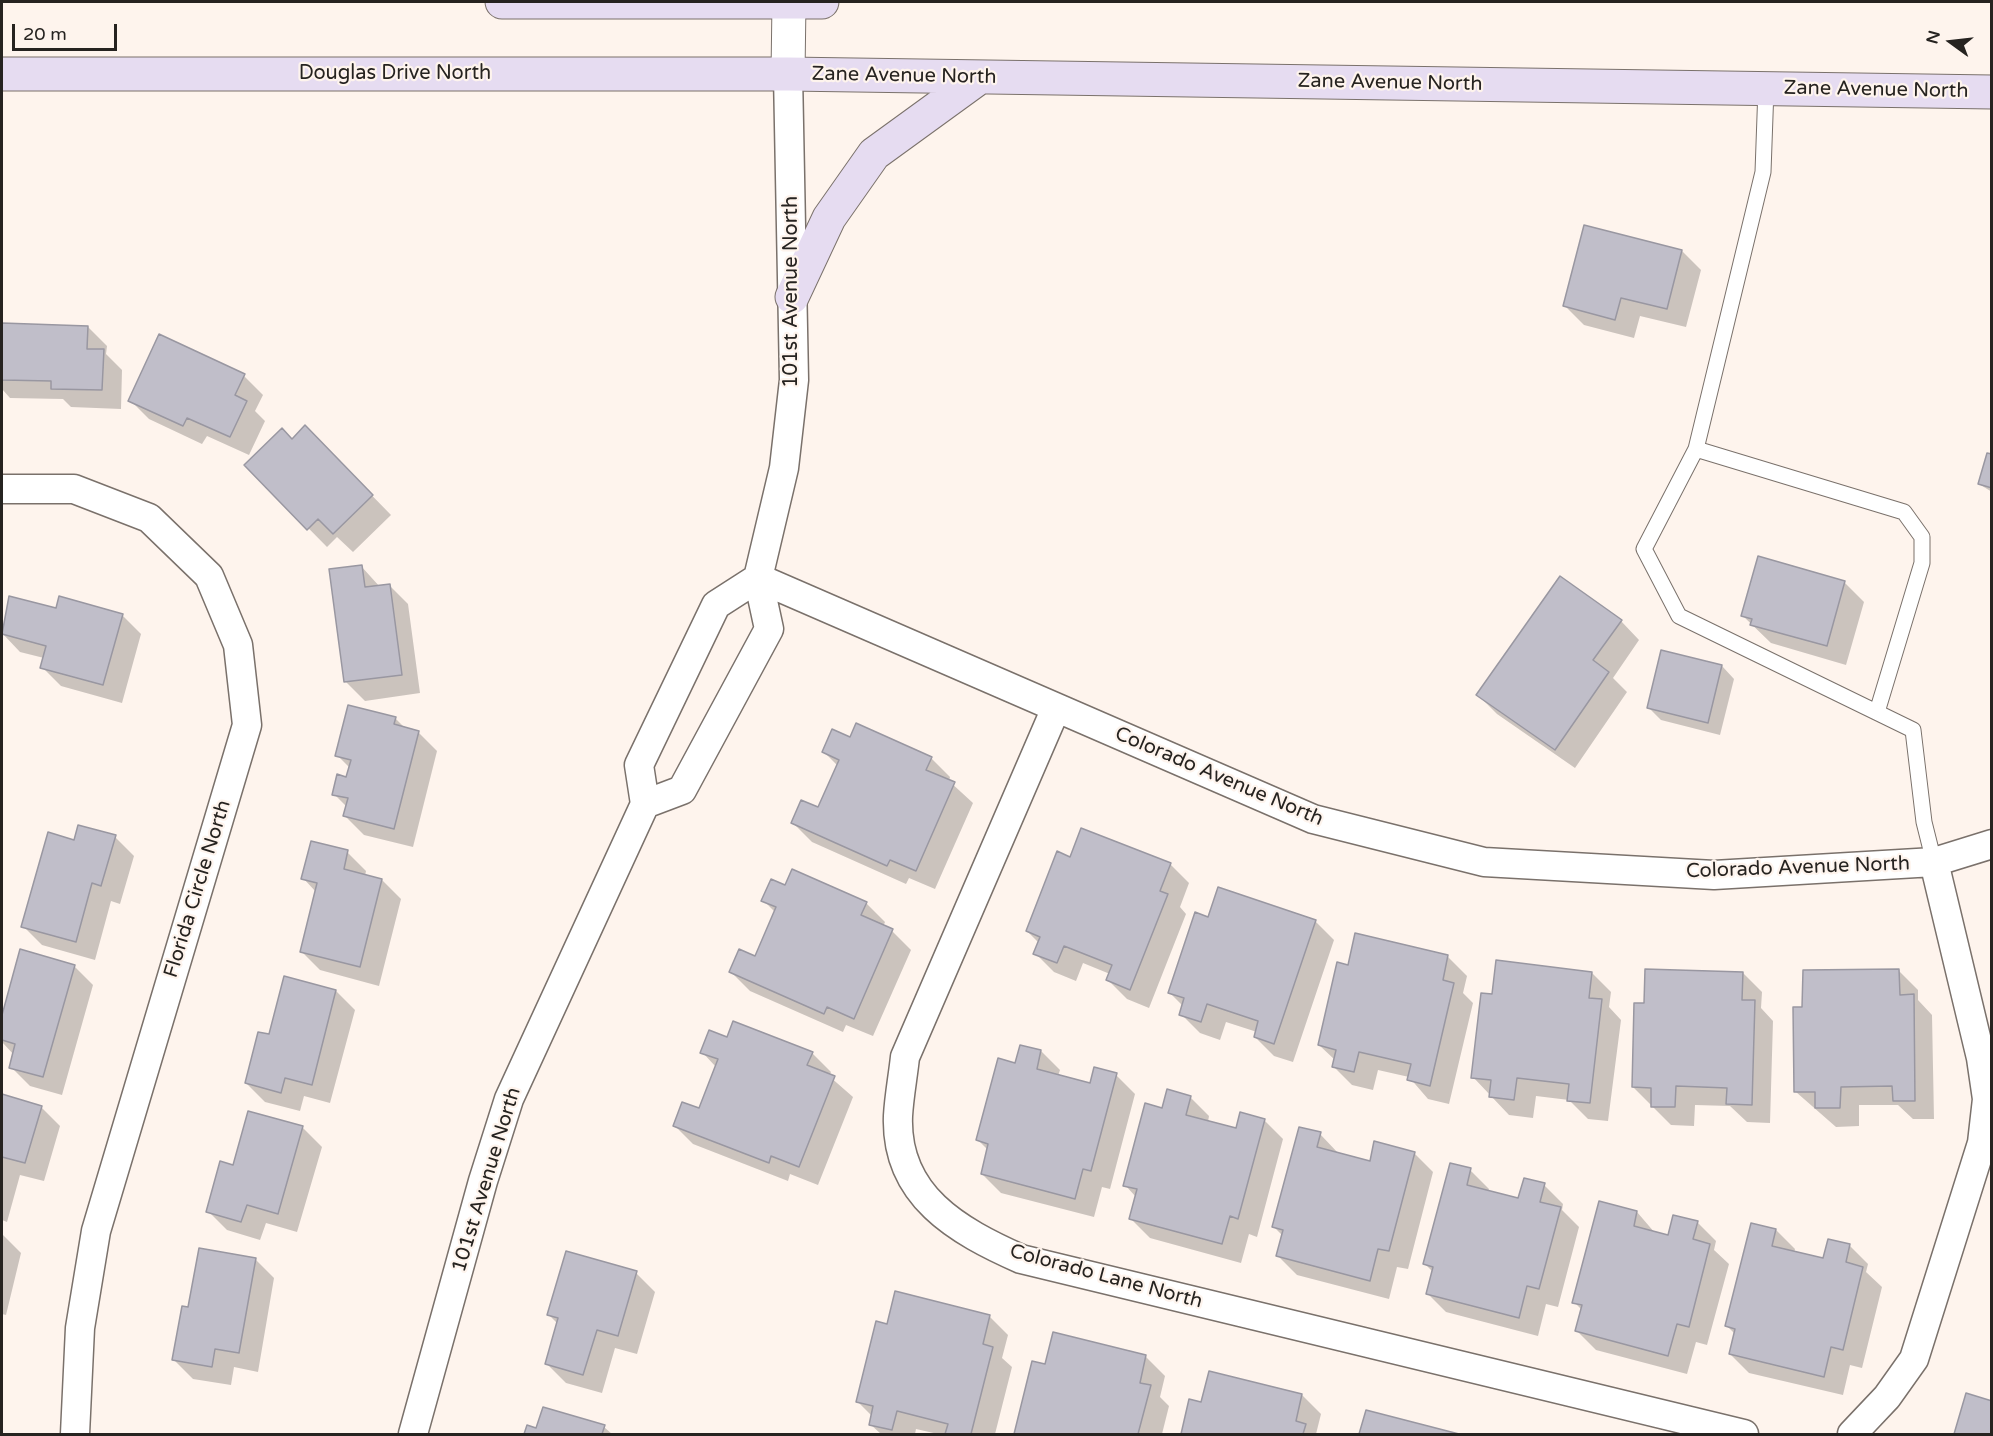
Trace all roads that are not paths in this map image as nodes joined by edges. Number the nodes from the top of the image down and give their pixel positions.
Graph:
1 (502, 2) edge
2 (789, 2) edge
3 (822, 2) edge
4 (2, 74) edge
5 (788, 74) junction
6 (980, 77) junction
7 (1766, 88) junction
8 (1992, 92) edge
9 (792, 297) junction
10 (1696, 449) junction
11 (2, 489) edge
12 (758, 578) junction
13 (1056, 708) junction
14 (1877, 712) junction
15 (645, 804) junction
16 (1992, 844) edge
17 (1934, 862) junction
18 (75, 1434) edge
19 (413, 1434) edge
20 (1744, 1434) edge
21 (1852, 1434) edge

1 - 2 main road
2 - 3 main road
2 - 5 street, 101st Avenue North
4 - 5 main road, Douglas Drive North
5 - 6 main road, Zane Avenue North
5 - 9 street, 101st Avenue North
6 - 7 main road, Zane Avenue North
6 - 9 main road
7 - 8 main road, Zane Avenue North
7 - 10 lane
9 - 12 street, 101st Avenue North
10 - 14 lane
10 - 14 lane
11 - 18 street, Florida Circle North
12 - 13 street, Colorado Avenue North
12 - 15 street
12 - 15 street, 101st Avenue North
13 - 17 street, Colorado Avenue North
13 - 20 street, Colorado Lane North
14 - 17 lane
15 - 19 street, 101st Avenue North
16 - 17 street, Colorado Avenue North
17 - 21 street

